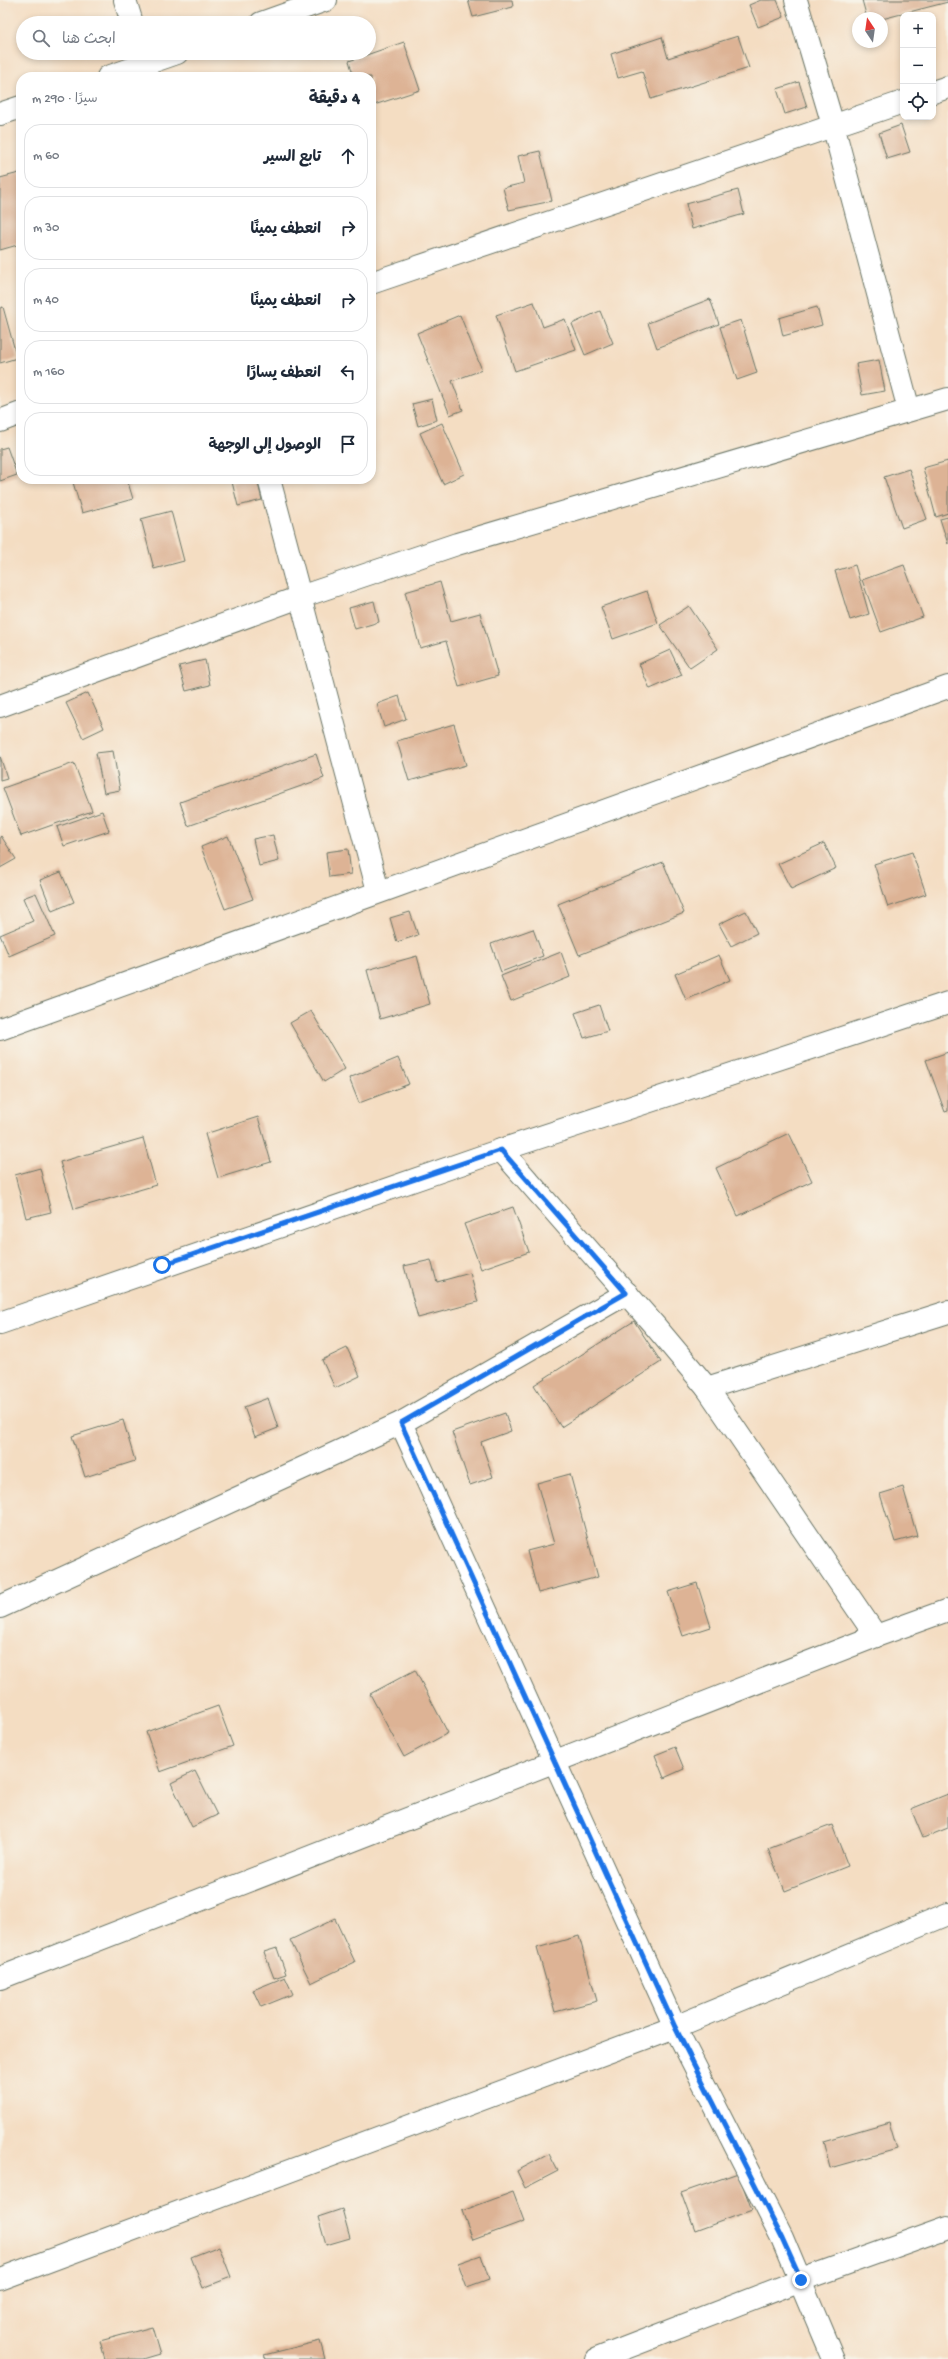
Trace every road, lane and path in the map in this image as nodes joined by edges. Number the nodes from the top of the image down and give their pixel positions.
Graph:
1 (125, 0) edge
2 (326, 0) edge
3 (796, 0) edge
4 (130, 16) edge
5 (281, 16) edge
6 (159, 60) edge
7 (146, 65) edge
8 (124, 72) edge
9 (948, 87) edge
10 (936, 91) edge
11 (900, 103) edge
12 (16, 109) edge
13 (0, 114) edge
14 (833, 125) junction
15 (376, 281) edge
16 (948, 399) edge
17 (909, 410) junction
18 (16, 415) edge
19 (0, 421) edge
20 (270, 484) edge
21 (300, 597) junction
22 (948, 687) edge
23 (0, 706) edge
24 (378, 891) junction
25 (948, 1003) edge
26 (0, 1029) edge
27 (501, 1150) junction
28 (626, 1293) junction
29 (948, 1312) edge
30 (0, 1322) edge
31 (707, 1388) junction
32 (401, 1423) junction
33 (0, 1607) edge
34 (948, 1610) edge
35 (876, 1636) junction
36 (555, 1760) junction
37 (948, 1914) edge
38 (0, 1978) edge
39 (675, 2027) junction
40 (948, 2227) edge
41 (0, 2279) edge
42 (801, 2280) junction
43 (596, 2359) edge
44 (833, 2359) edge

1 - 4 street
2 - 5 street
3 - 14 street
6 - 7 street
7 - 8 street
9 - 10 street
11 - 14 street
12 - 13 street
14 - 15 street
14 - 17 street
16 - 17 street
17 - 21 street
18 - 19 street
20 - 21 street
21 - 23 street
21 - 24 street
22 - 24 street
24 - 26 street
25 - 27 street
27 - 28 street
27 - 30 street
28 - 31 street
28 - 32 street
29 - 31 street
31 - 35 street
32 - 33 street
32 - 36 street
34 - 35 street
35 - 36 street
36 - 38 street
36 - 39 street
37 - 39 street
39 - 41 street
39 - 42 street
40 - 42 street
42 - 43 street
42 - 44 street

